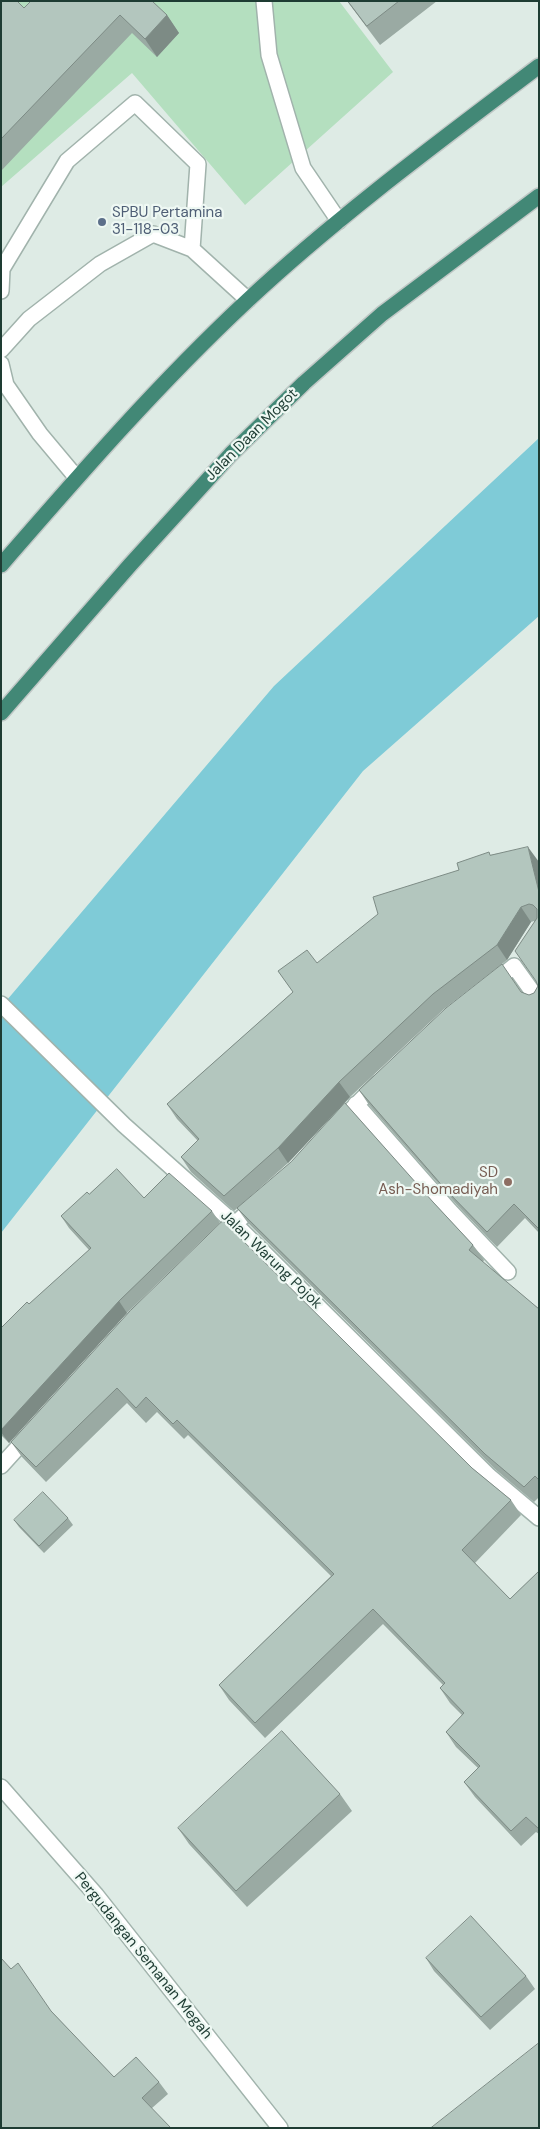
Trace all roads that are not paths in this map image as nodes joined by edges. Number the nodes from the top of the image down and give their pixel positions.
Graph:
1 (264, 1) edge
2 (538, 67) edge
3 (539, 196) edge
4 (339, 221) junction
5 (192, 249) junction
6 (1, 291) edge
7 (248, 300) junction
8 (1, 350) edge
9 (1, 364) edge
10 (76, 477) junction
11 (1, 565) edge
12 (1, 713) edge
13 (524, 951) edge
14 (514, 966) junction
15 (480, 993) edge
16 (539, 1001) edge
17 (1, 1004) edge
18 (392, 1070) edge
19 (356, 1104) junction
20 (329, 1133) edge
21 (268, 1194) edge
22 (234, 1223) junction
23 (206, 1251) edge
24 (508, 1272) dead end
25 (41, 1422) edge
26 (1, 1466) edge
27 (539, 1518) edge
28 (1, 1787) edge
29 (280, 2128) edge

1 - 4 street
2 - 4 highway
3 - 12 highway, Jalan Daan Mogot
4 - 7 highway
5 - 6 street
5 - 7 street
5 - 8 street
7 - 10 highway
9 - 10 street
10 - 11 highway
13 - 14 street
14 - 15 street
14 - 16 street
17 - 22 street, Jalan Warung Pojok
18 - 19 street
19 - 20 street
19 - 24 street
21 - 22 street
22 - 23 street
22 - 27 street, Jalan Warung Pojok
25 - 26 street
28 - 29 street, Pergudangan Semanan Megah

